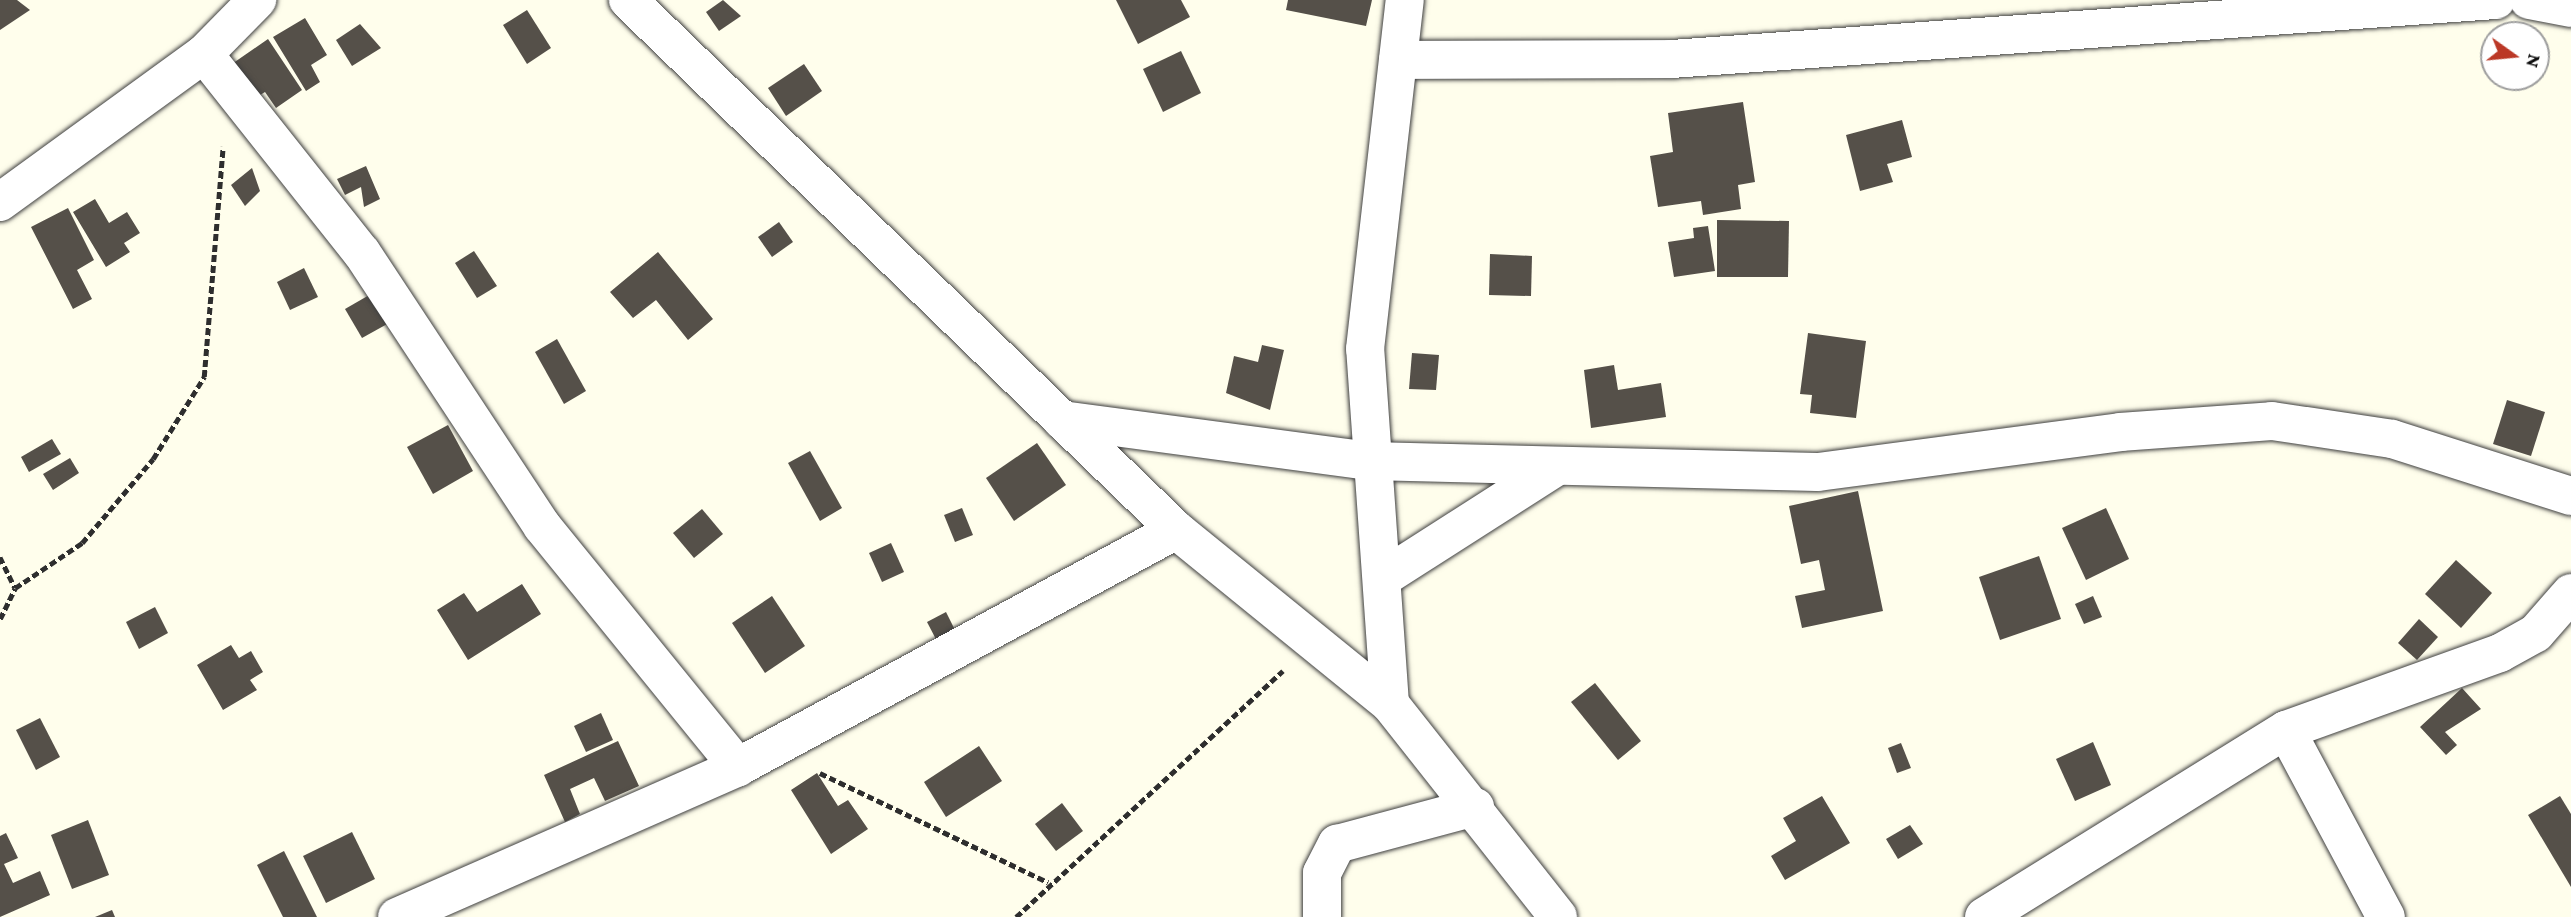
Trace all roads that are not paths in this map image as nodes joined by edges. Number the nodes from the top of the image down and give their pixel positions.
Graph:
1 (257, 0) edge
2 (628, 0) edge
3 (1405, 0) edge
4 (2496, 0) edge
5 (2529, 0) edge
6 (2571, 8) edge
7 (204, 54) junction
8 (1398, 60) junction
9 (0, 202) edge
10 (1062, 420) junction
11 (1368, 461) junction
12 (1553, 468) junction
13 (2571, 496) edge
14 (1176, 530) junction
15 (1384, 577) junction
16 (2571, 593) edge
17 (1390, 704) junction
18 (2286, 730) junction
19 (753, 759) junction
20 (1475, 807) junction
21 (397, 917) edge
22 (1322, 917) edge
23 (1558, 917) edge
24 (1984, 917) edge
25 (2386, 917) edge

1 - 7 street
2 - 10 street
3 - 8 street
4 - 8 street
5 - 6 street
7 - 9 street
7 - 19 street
8 - 11 street
10 - 11 street
10 - 14 street
11 - 12 street
11 - 15 street
12 - 13 street
12 - 15 street
14 - 17 street
14 - 19 street
15 - 17 street
16 - 18 street
17 - 20 street
18 - 24 street
18 - 25 street
19 - 21 street
20 - 22 street
20 - 23 street

